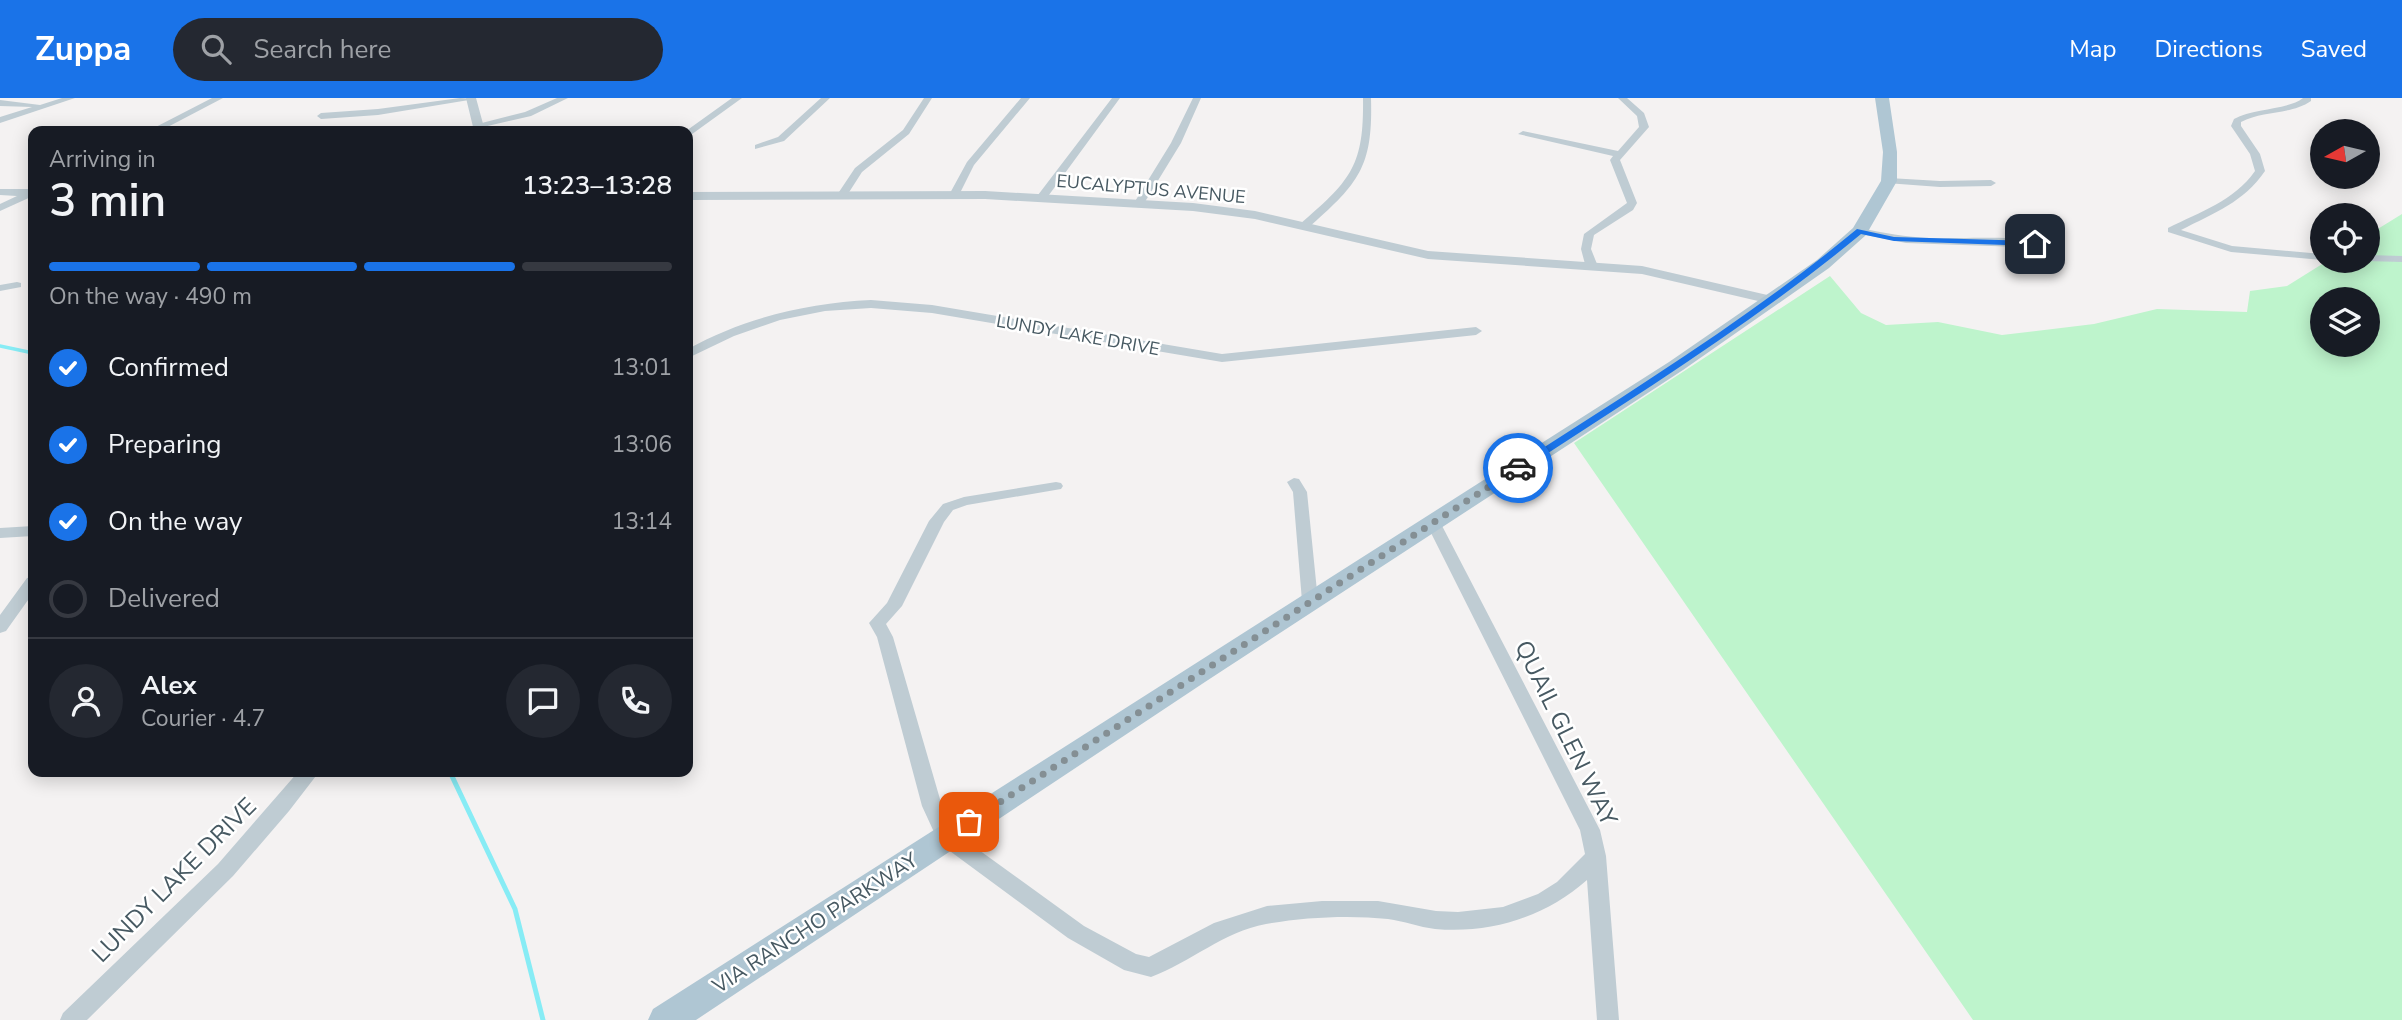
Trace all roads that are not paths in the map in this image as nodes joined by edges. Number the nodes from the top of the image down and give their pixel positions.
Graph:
1 (71, 98) edge
2 (219, 98) edge
3 (564, 98) edge
4 (738, 98) edge
5 (826, 98) edge
6 (928, 98) edge
7 (1026, 98) edge
8 (1115, 98) edge
9 (1197, 98) edge
10 (1367, 98) edge
11 (1622, 98) edge
12 (1882, 98) edge
13 (2307, 98) edge
14 (471, 99) edge
15 (0, 103) edge
16 (45, 106) junction
17 (321, 116) dead end
18 (0, 120) edge
19 (163, 126) edge
20 (478, 126) edge
21 (486, 126) edge
22 (693, 131) edge
23 (1522, 134) dead end
24 (758, 147) dead end
25 (1618, 153) junction
26 (1889, 181) junction
27 (1991, 183) dead end
28 (0, 192) edge
29 (28, 192) edge
30 (28, 194) edge
31 (842, 195) junction
32 (954, 195) junction
33 (693, 196) edge
34 (1042, 197) junction
35 (1139, 203) junction
36 (0, 208) edge
37 (1304, 226) junction
38 (1860, 231) junction
39 (2049, 245) dead end
40 (2310, 256) edge
41 (2380, 258) edge
42 (2402, 259) edge
43 (1591, 264) junction
44 (17, 285) dead end
45 (0, 288) edge
46 (1771, 300) junction
47 (1476, 331) dead end
48 (693, 348) edge
49 (1294, 482) dead end
50 (1056, 486) dead end
51 (1434, 523) junction
52 (28, 531) edge
53 (0, 533) edge
54 (28, 589) edge
55 (1310, 601) junction
56 (0, 627) edge
57 (305, 777) edge
58 (946, 837) junction
59 (1596, 856) junction
60 (71, 1020) edge
61 (666, 1020) edge
62 (1608, 1020) edge

1 - 16 street
2 - 19 street
3 - 21 street
4 - 22 street
5 - 24 street
6 - 31 street
7 - 32 street
8 - 34 street
9 - 35 street
10 - 37 street
11 - 25 street
12 - 26 main road, VIA RANCHO PARKWAY
13 - 40 street
14 - 17 street
14 - 20 street
15 - 16 street
16 - 18 street
23 - 25 street
25 - 43 street
26 - 27 street
26 - 38 main road, VIA RANCHO PARKWAY
28 - 29 street
30 - 36 street
31 - 32 street, EUCALYPTUS AVENUE
31 - 33 street, EUCALYPTUS AVENUE
32 - 34 street, EUCALYPTUS AVENUE
34 - 35 street, EUCALYPTUS AVENUE
35 - 37 street, EUCALYPTUS AVENUE
37 - 43 street, EUCALYPTUS AVENUE
38 - 39 street
38 - 46 main road, VIA RANCHO PARKWAY
41 - 42 street
43 - 46 street, EUCALYPTUS AVENUE
44 - 45 street
46 - 51 main road, VIA RANCHO PARKWAY
47 - 48 street, LUNDY LAKE DRIVE
49 - 55 street
50 - 58 street
51 - 55 main road, VIA RANCHO PARKWAY
51 - 59 street, QUAIL GLEN WAY
52 - 53 street
54 - 56 street
55 - 58 main road, VIA RANCHO PARKWAY
57 - 60 street, LUNDY LAKE DRIVE
58 - 59 street
58 - 61 main road, VIA RANCHO PARKWAY
59 - 62 street, QUAIL GLEN WAY

